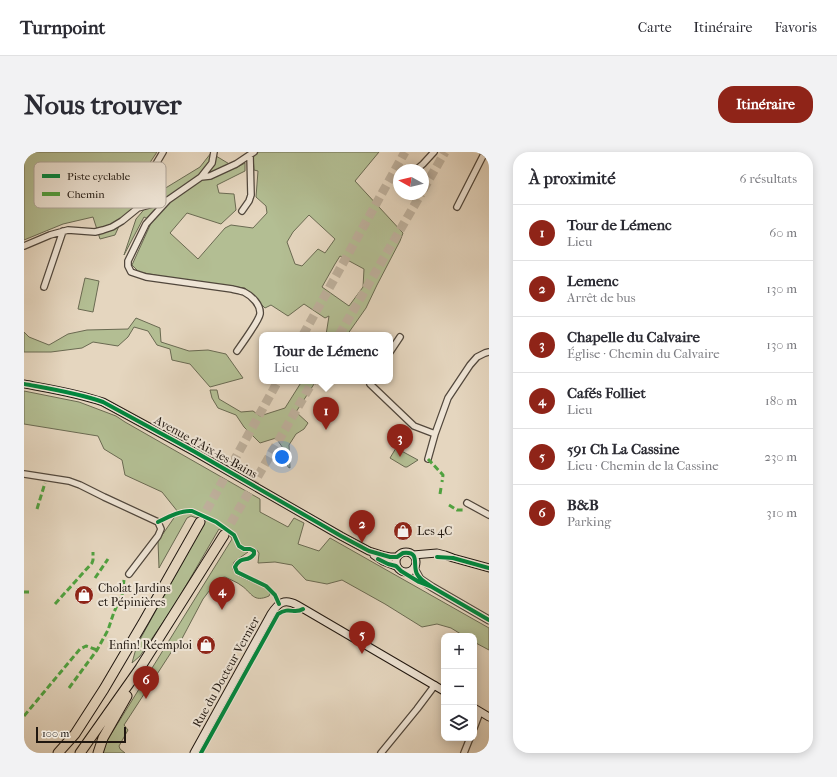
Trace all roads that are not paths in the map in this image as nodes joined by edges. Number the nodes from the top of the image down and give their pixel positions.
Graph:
1 (163, 152) edge
2 (214, 152) edge
3 (434, 152) edge
4 (485, 152) edge
5 (252, 154) edge
6 (157, 162) edge
7 (423, 164) edge
8 (201, 177) junction
9 (168, 200) edge
10 (457, 207) dead end
11 (138, 208) edge
12 (160, 208) edge
13 (242, 211) dead end
14 (63, 231) junction
15 (24, 246) edge
16 (44, 287) dead end
17 (400, 337) dead end
18 (393, 348) edge
19 (237, 351) dead end
20 (489, 352) edge
21 (24, 384) edge
22 (370, 384) edge
23 (435, 434) junction
24 (428, 459) dead end
25 (24, 474) edge
26 (467, 503) dead end
27 (489, 514) edge
28 (200, 522) tunnel mouth
29 (224, 535) tunnel mouth
30 (369, 551) junction
31 (413, 555) junction
32 (397, 557) junction
33 (453, 558) junction
34 (415, 565) junction
35 (396, 566) junction
36 (489, 568) edge
37 (129, 574) dead end
38 (489, 620) edge
39 (165, 629) junction
40 (434, 685) junction
41 (441, 689) edge
42 (477, 710) edge
43 (489, 717) edge
44 (75, 734) junction
45 (469, 741) edge
46 (58, 753) edge
47 (62, 753) edge
48 (80, 753) edge
49 (98, 753) edge
50 (194, 753) edge
51 (381, 753) edge
52 (464, 753) edge

1 - 6 street
2 - 8 street
3 - 7 street
4 - 10 street
5 - 8 street
5 - 13 street
8 - 9 street
11 - 14 street
12 - 19 street
14 - 15 street
14 - 16 street
17 - 18 street
20 - 23 street
21 - 30 main road, Avenue d'Aix-les-Bains
22 - 23 street
23 - 24 street
25 - 37 street
26 - 27 street
28 - 44 highway
29 - 39 highway
30 - 32 main road, Avenue d'Aix-les-Bains
30 - 35 main road, Avenue d'Aix-les-Bains
31 - 32 main road
31 - 33 main road
31 - 34 main road
32 - 35 main road
33 - 34 main road
33 - 36 main road
34 - 35 main road
34 - 38 main road
39 - 48 highway
39 - 49 highway
40 - 41 main road
40 - 50 main road, Rue du Docteur Vernier
40 - 51 street
42 - 43 main road
44 - 46 highway
44 - 47 highway
45 - 52 street

